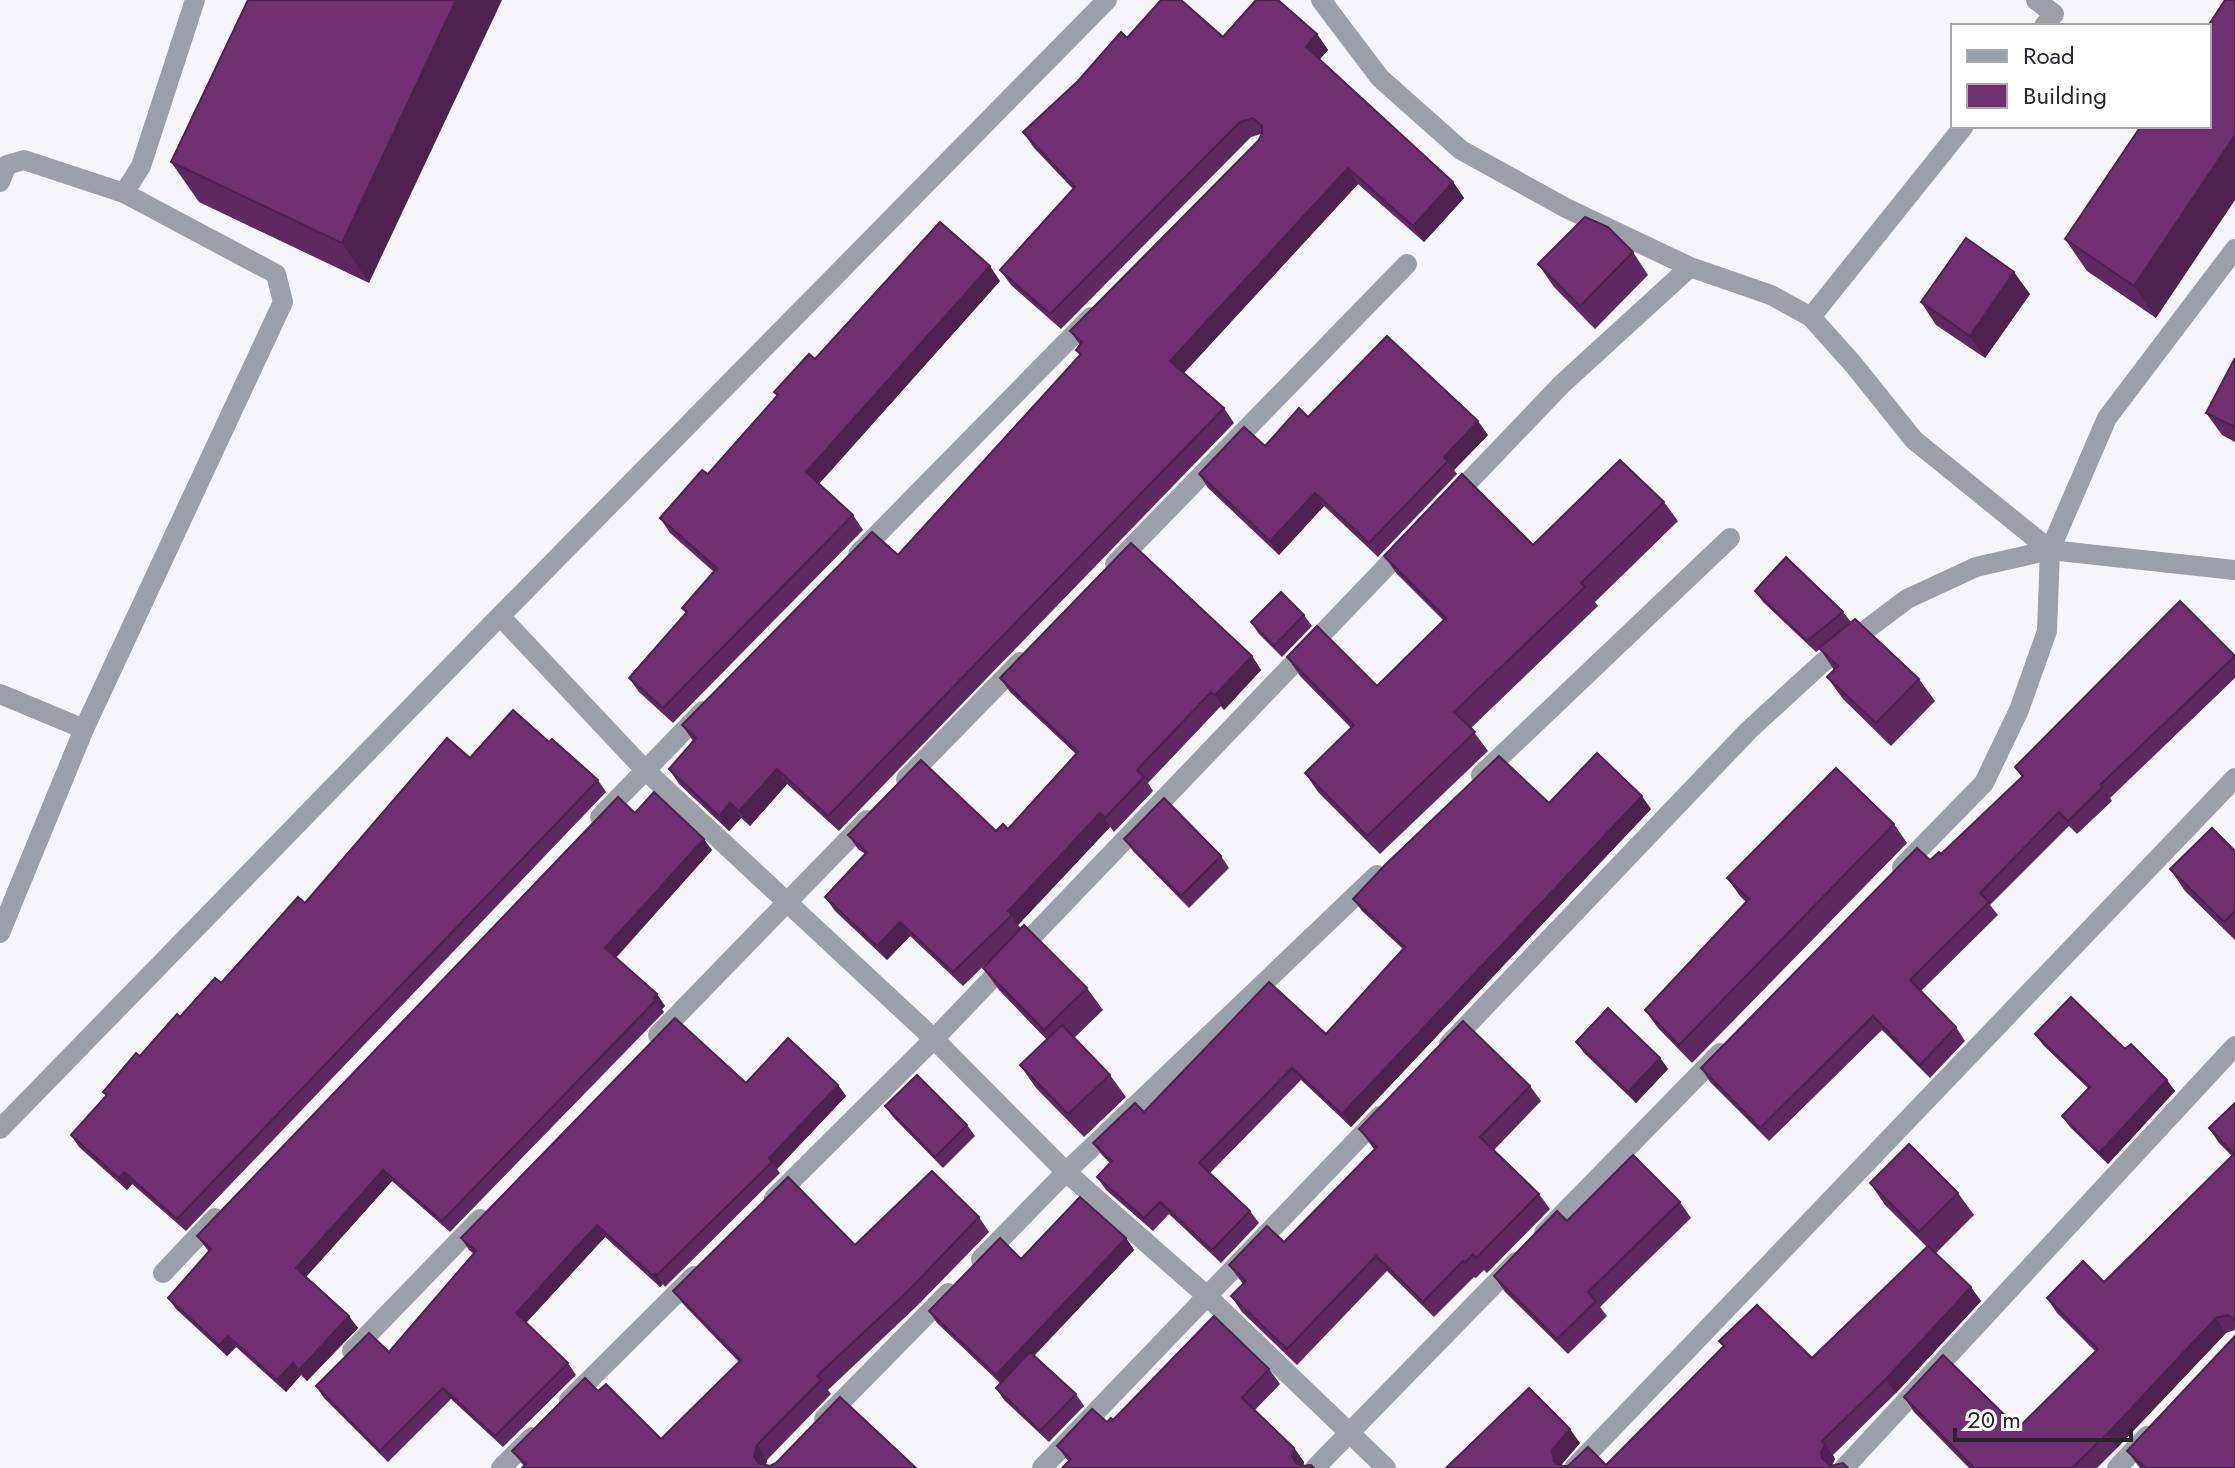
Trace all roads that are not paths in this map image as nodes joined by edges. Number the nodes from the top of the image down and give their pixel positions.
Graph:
1 (195, 0) edge
2 (1107, 0) edge
3 (1321, 0) edge
4 (2036, 0) edge
5 (2054, 13) edge
6 (1962, 128) edge
7 (0, 182) edge
8 (124, 193) junction
9 (2235, 249) edge
10 (1407, 264) dead end
11 (1690, 267) junction
12 (1103, 304) edge
13 (1811, 317) junction
14 (1441, 510) edge
15 (1419, 533) edge
16 (1730, 538) dead end
17 (2050, 550) junction
18 (846, 565) edge
19 (2235, 570) edge
20 (1097, 583) edge
21 (500, 616) junction
22 (1031, 651) edge
23 (0, 694) edge
24 (712, 702) edge
25 (84, 729) junction
26 (645, 770) junction
27 (2235, 778) edge
28 (1467, 789) edge
29 (590, 827) edge
30 (1387, 866) edge
31 (1884, 885) edge
32 (787, 902) junction
33 (0, 933) edge
34 (1739, 1034) edge
35 (934, 1039) junction
36 (2235, 1046) edge
37 (646, 1048) edge
38 (1440, 1053) edge
39 (1396, 1100) edge
40 (0, 1129) edge
41 (1066, 1172) junction
42 (228, 1204) edge
43 (493, 1206) edge
44 (756, 1215) edge
45 (712, 1259) edge
46 (163, 1273) dead end
47 (1208, 1297) junction
48 (340, 1363) edge
49 (2160, 1422) edge
50 (1348, 1433) junction
51 (810, 1434) edge
52 (501, 1468) edge
53 (1042, 1468) edge
54 (1315, 1468) edge
55 (1386, 1468) edge
56 (1574, 1468) edge
57 (1844, 1468) edge
58 (2117, 1468) edge

1 - 8 street
2 - 21 street
3 - 11 street
4 - 5 street
6 - 13 street
7 - 8 street
8 - 25 street
9 - 17 street
10 - 20 street
11 - 13 street
11 - 14 street
12 - 18 street
13 - 17 street
15 - 35 street
16 - 28 street
17 - 19 street
17 - 31 street
17 - 38 street
21 - 26 street
21 - 40 street
22 - 32 street
23 - 25 street
24 - 26 street
25 - 33 street
26 - 29 street
26 - 32 street
27 - 56 street
30 - 41 street
32 - 35 street
32 - 37 street
34 - 50 street
35 - 41 street
35 - 44 street
36 - 57 street
39 - 47 street
41 - 47 street
41 - 51 street
42 - 46 street
43 - 48 street
45 - 52 street
47 - 50 street
47 - 53 street
49 - 58 street
50 - 54 street
50 - 55 street

